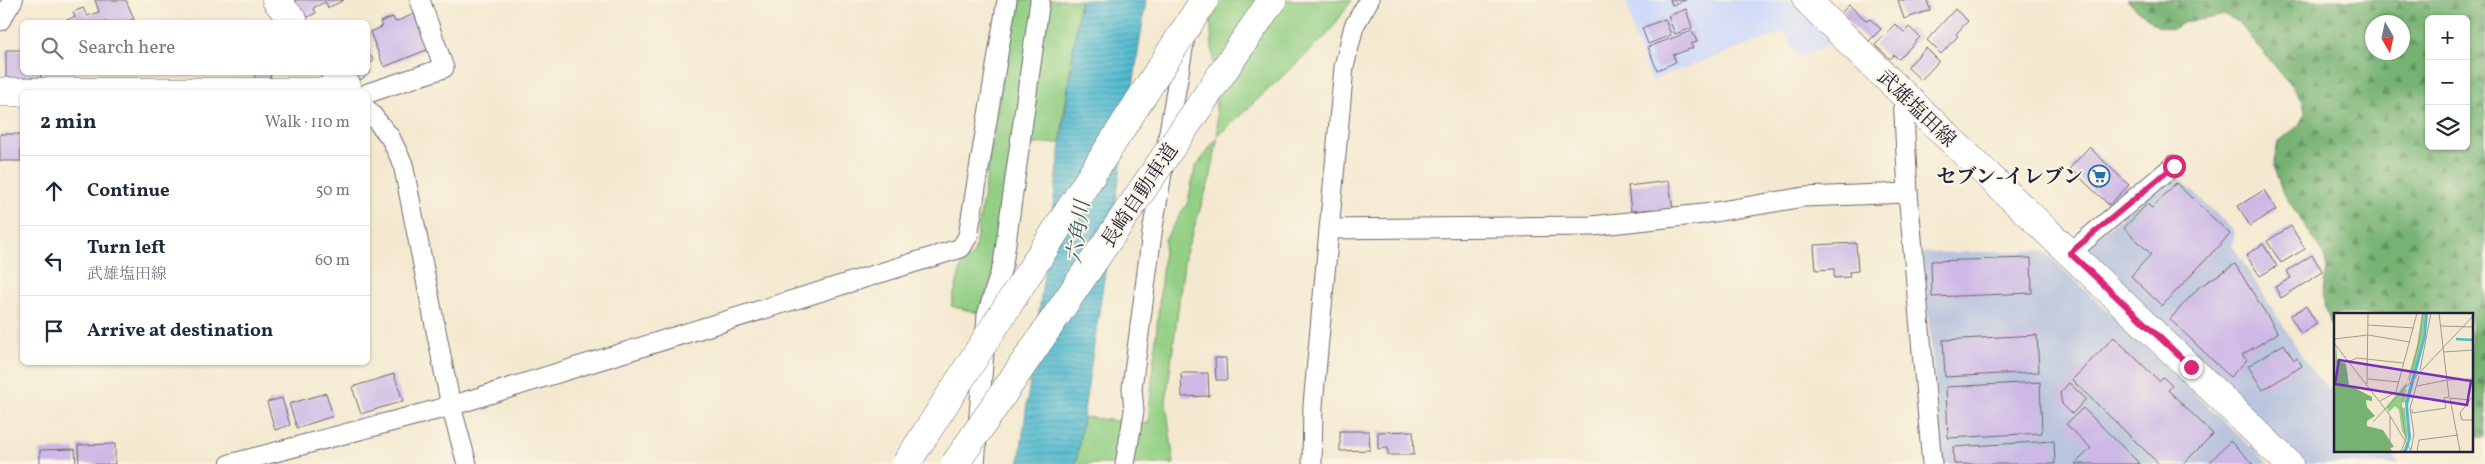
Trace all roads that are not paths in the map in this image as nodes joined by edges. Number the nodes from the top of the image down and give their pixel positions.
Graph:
1 (13, 0) edge
2 (276, 0) edge
3 (420, 0) edge
4 (1007, 0) edge
5 (1040, 0) edge
6 (1190, 0) edge
7 (1204, 0) edge
8 (1272, 0) edge
9 (1369, 0) edge
10 (1807, 0) edge
11 (0, 20) edge
12 (292, 20) edge
13 (350, 86) edge
14 (334, 90) edge
15 (0, 92) edge
16 (20, 92) edge
17 (1903, 95) junction
18 (370, 112) edge
19 (2174, 166) dead end
20 (1908, 193) junction
21 (1329, 230) junction
22 (2070, 253) junction
23 (450, 406) junction
24 (230, 464) edge
25 (467, 464) edge
26 (906, 464) edge
27 (955, 464) edge
28 (975, 464) edge
29 (1125, 464) edge
30 (1312, 464) edge
31 (1932, 464) edge
32 (2289, 464) edge

1 - 11 street
2 - 12 main road
3 - 13 street
4 - 23 street
5 - 28 street
6 - 29 street
7 - 26 main road, bridge
8 - 27 main road, 長崎自動車道, bridge
9 - 21 street
10 - 17 main road, 武雄塩田線
13 - 14 main road
15 - 16 main road
17 - 20 street
17 - 22 main road, 武雄塩田線
18 - 23 street
19 - 22 street
20 - 21 street
20 - 31 street
21 - 30 street
22 - 32 main road, 武雄塩田線
23 - 24 street
23 - 25 street

